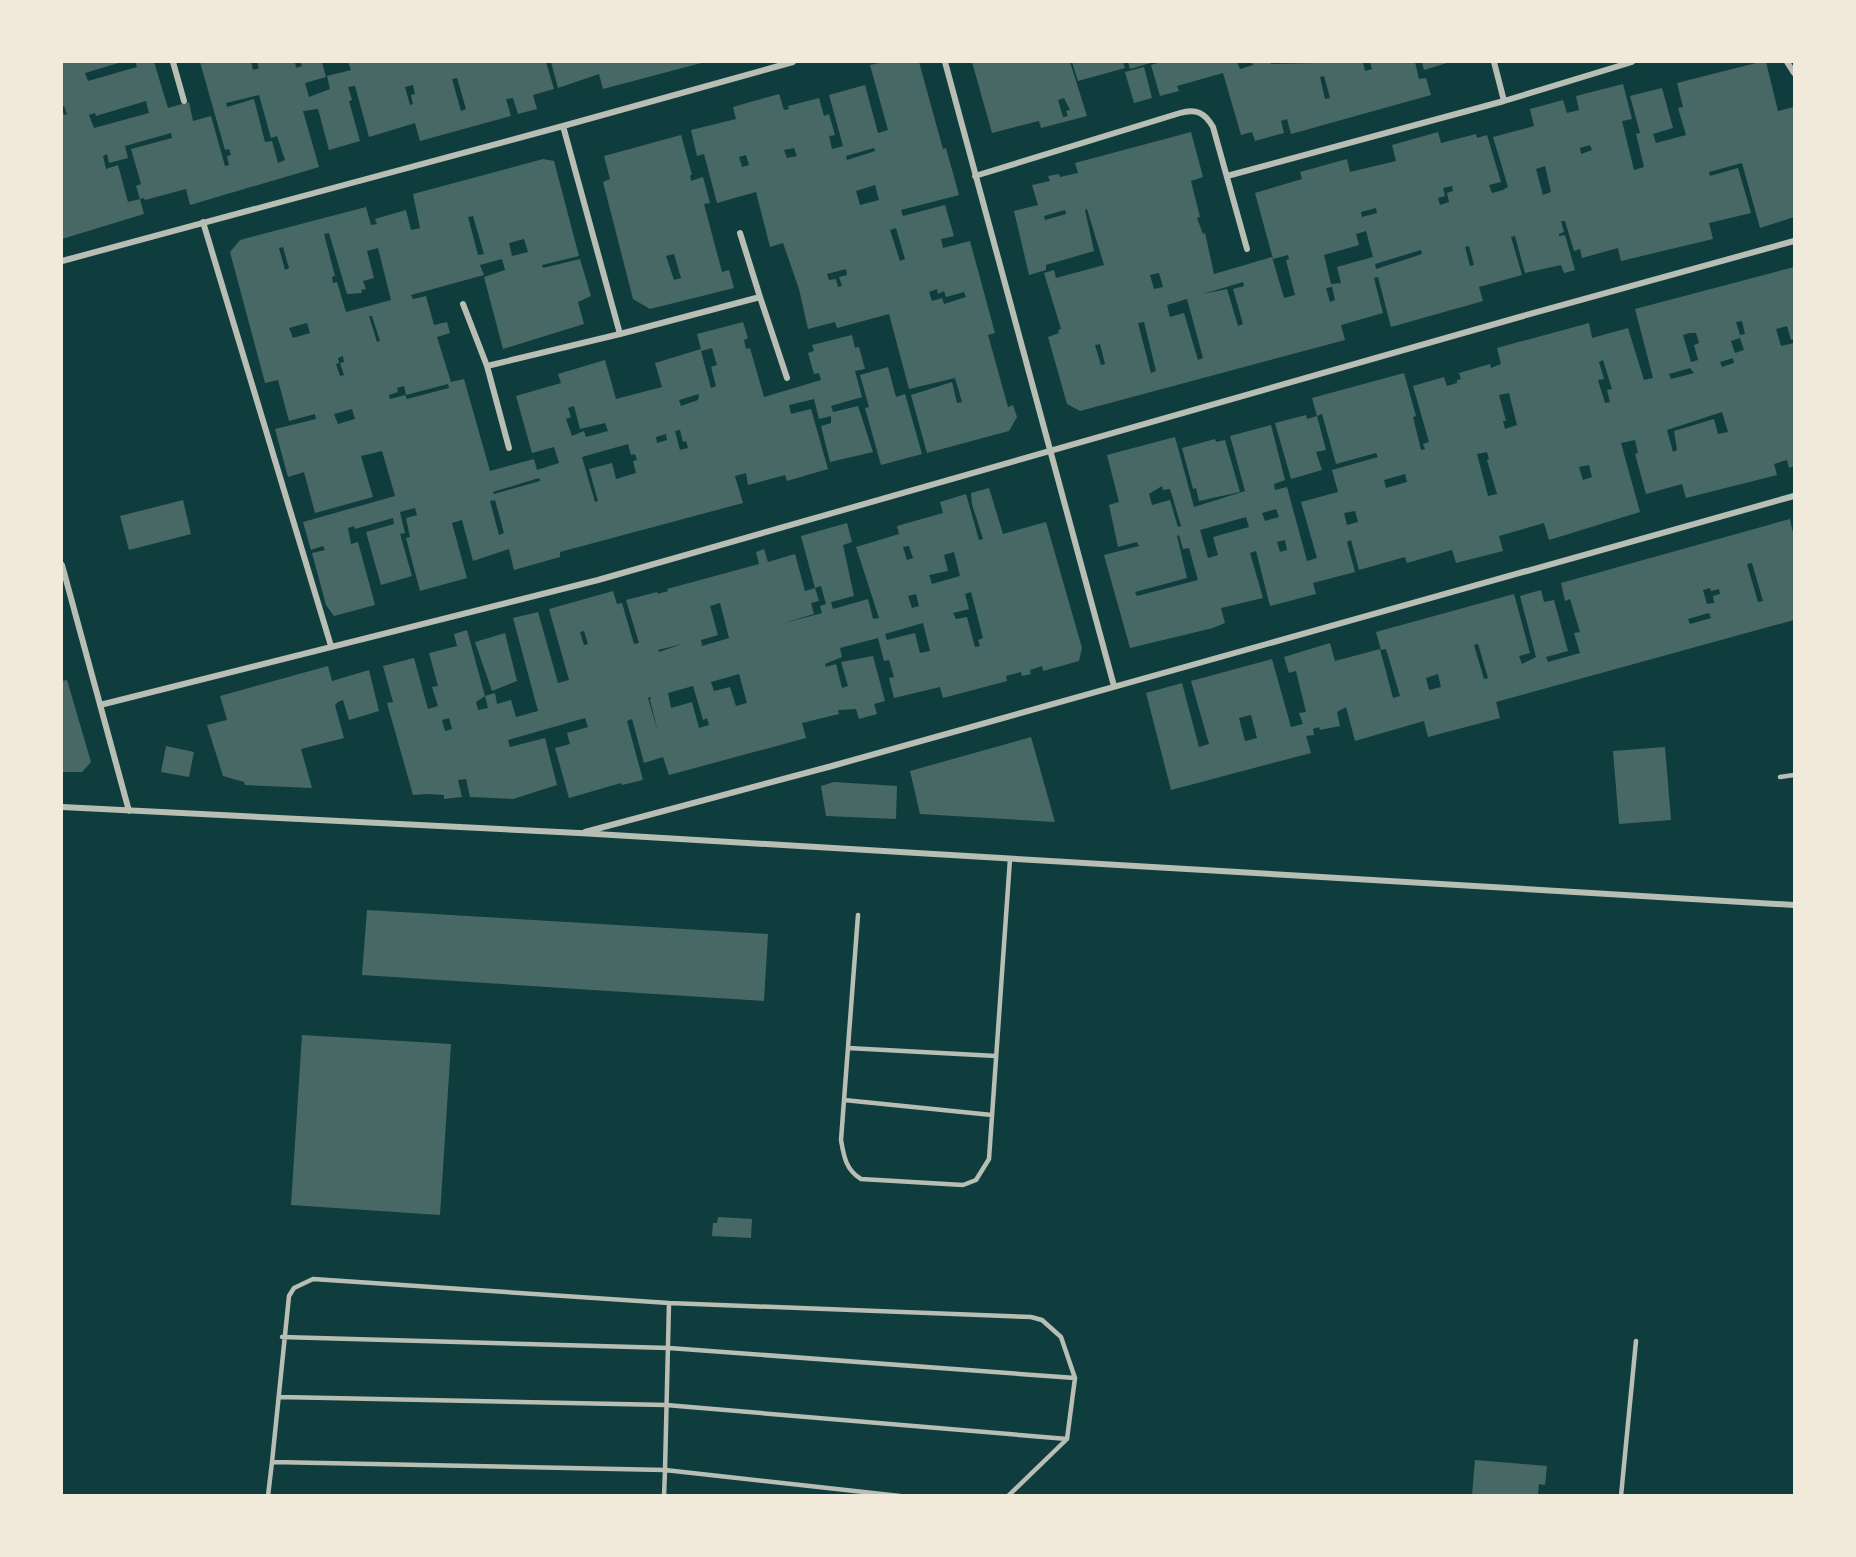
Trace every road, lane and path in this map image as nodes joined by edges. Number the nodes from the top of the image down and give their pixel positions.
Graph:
1 (173, 62) edge
2 (793, 62) edge
3 (945, 62) edge
4 (1494, 62) edge
5 (1632, 62) edge
6 (1787, 62) edge
7 (1794, 72) edge
8 (184, 101) dead end
9 (1504, 101) junction
10 (563, 126) junction
11 (975, 176) junction
12 (1227, 176) junction
13 (203, 222) junction
14 (740, 233) dead end
15 (1794, 241) edge
16 (1247, 249) dead end
17 (62, 261) edge
18 (760, 297) junction
19 (463, 304) dead end
20 (620, 334) junction
21 (487, 366) junction
22 (787, 378) dead end
23 (509, 448) dead end
24 (1050, 451) junction
25 (1794, 496) edge
26 (62, 565) edge
27 (331, 646) junction
28 (1114, 686) junction
29 (100, 705) junction
30 (1794, 775) edge
31 (1780, 777) dead end
32 (62, 807) edge
33 (129, 811) junction
34 (579, 834) junction
35 (1010, 859) junction
36 (1794, 905) edge
37 (858, 915) dead end
38 (848, 1048) junction
39 (996, 1056) junction
40 (844, 1100) junction
41 (992, 1115) junction
42 (669, 1303) junction
43 (282, 1337) junction
44 (1636, 1341) dead end
45 (669, 1348) junction
46 (1076, 1378) junction
47 (280, 1397) junction
48 (666, 1405) junction
49 (1067, 1439) junction
50 (272, 1462) junction
51 (665, 1470) junction
52 (268, 1496) edge
53 (664, 1496) edge
54 (900, 1496) edge
55 (1008, 1496) edge
56 (1621, 1496) edge

1 - 8 street
2 - 10 street
3 - 11 street
4 - 9 street
5 - 9 street
6 - 7 street
9 - 12 street
10 - 13 street
10 - 20 street
11 - 12 street
11 - 24 street
12 - 16 street
13 - 17 street
13 - 27 street
14 - 18 street
15 - 24 street
18 - 20 street
18 - 22 street
19 - 21 street
20 - 21 street
21 - 23 street
24 - 27 street
24 - 28 street
25 - 28 street
26 - 29 street
27 - 29 street
28 - 34 street
29 - 33 street
30 - 31 lane
32 - 33 street
33 - 34 street
34 - 35 street
35 - 36 street
35 - 39 lane
37 - 38 lane
38 - 39 lane
38 - 40 lane
39 - 41 lane
40 - 41 lane
40 - 41 lane
42 - 43 lane
42 - 45 lane
42 - 46 lane
43 - 45 lane
43 - 47 lane
44 - 56 lane
45 - 46 lane
45 - 48 lane
46 - 49 lane
47 - 48 lane
47 - 50 lane
48 - 49 lane
48 - 51 lane
49 - 55 lane
50 - 51 lane
50 - 52 lane
51 - 53 lane
51 - 54 lane

